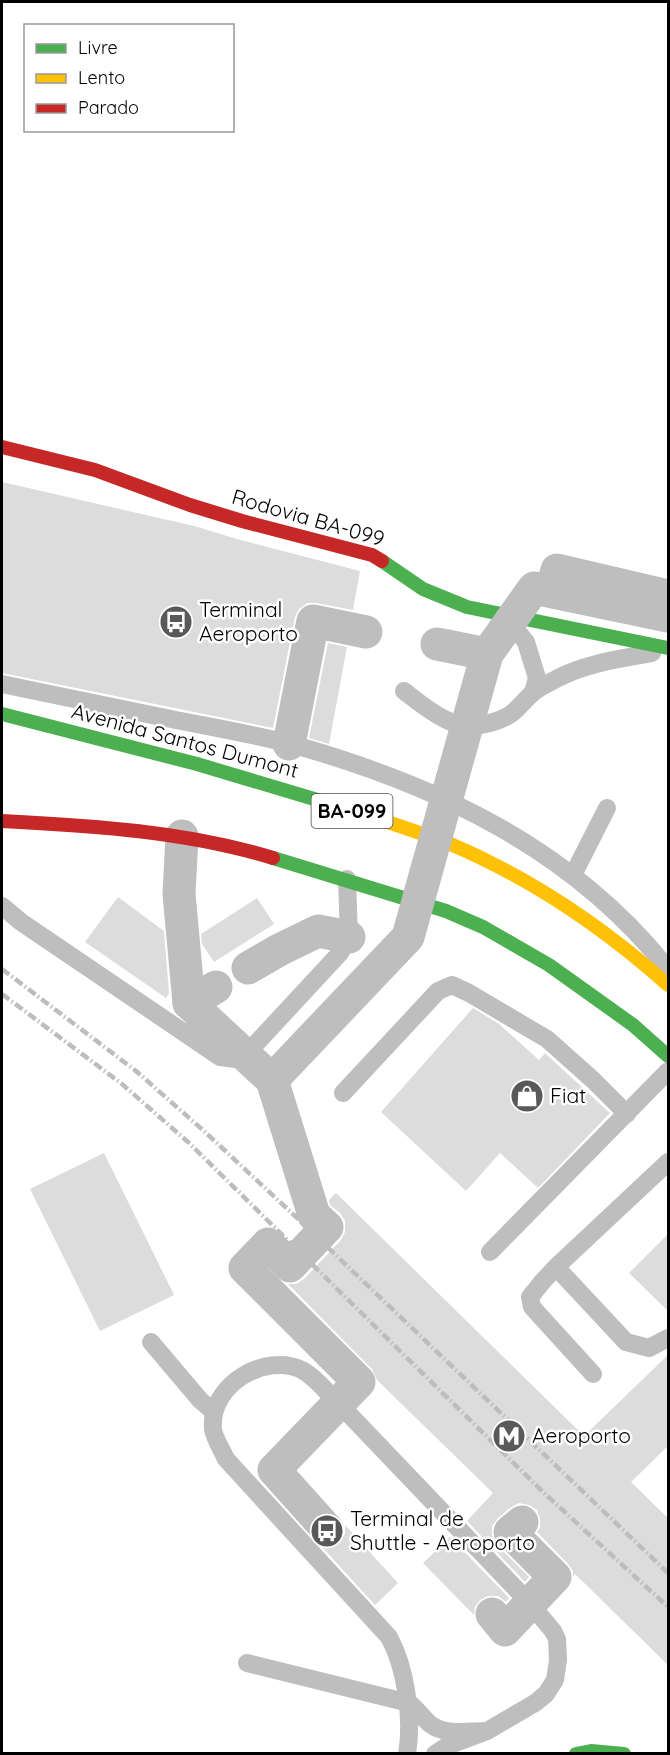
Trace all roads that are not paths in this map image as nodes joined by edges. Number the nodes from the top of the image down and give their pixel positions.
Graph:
1 (2, 447) edge
2 (669, 596) edge
3 (669, 609) edge
4 (492, 612) junction
5 (669, 616) edge
6 (366, 632) dead end
7 (437, 644) dead end
8 (669, 649) edge
9 (487, 654) junction
10 (2, 684) edge
11 (404, 691) dead end
12 (533, 692) junction
13 (2, 714) edge
14 (289, 744) junction
15 (607, 808) dead end
16 (2, 821) edge
17 (182, 836) junction
18 (573, 875) junction
19 (347, 879) junction
20 (2, 906) edge
21 (349, 937) junction
22 (248, 968) dead end
23 (668, 973) edge
24 (669, 1056) edge
25 (669, 1071) edge
26 (272, 1080) junction
27 (343, 1093) dead end
28 (627, 1114) junction
29 (669, 1162) edge
30 (490, 1252) dead end
31 (556, 1267) junction
32 (669, 1338) edge
33 (151, 1342) dead end
34 (593, 1374) dead end
35 (330, 1395) dead end
36 (346, 1411) dead end
37 (214, 1412) junction
38 (522, 1522) dead end
39 (327, 1529) dead end
40 (519, 1592) dead end
41 (537, 1612) dead end
42 (492, 1614) dead end
43 (247, 1663) dead end
44 (409, 1703) junction
45 (487, 1731) junction
46 (407, 1754) edge
47 (435, 1754) edge
48 (576, 1754) edge
49 (624, 1754) edge

1 - 4 main road, Rodovia BA-099
2 - 3 street
4 - 8 main road, Rodovia BA-099
4 - 12 lane
5 - 9 street, bridge
6 - 14 street
7 - 9 street
8 - 12 lane
9 - 26 street, bridge
10 - 14 lane
11 - 12 lane
13 - 23 main road, Avenida Santos Dumont / BA-099
14 - 18 lane
15 - 18 lane
16 - 17 main road
17 - 19 main road
17 - 26 street, bridge
18 - 23 lane
19 - 21 lane
19 - 24 main road
20 - 21 lane
21 - 22 street
25 - 28 lane
26 - 39 street, bridge
27 - 28 lane
28 - 30 lane
29 - 31 lane
31 - 32 lane
31 - 34 lane
33 - 37 lane
35 - 37 lane
36 - 40 lane
37 - 44 lane
38 - 42 street, bridge
41 - 45 lane
43 - 44 lane
44 - 45 lane
44 - 46 lane
45 - 47 lane
48 - 49 main road

